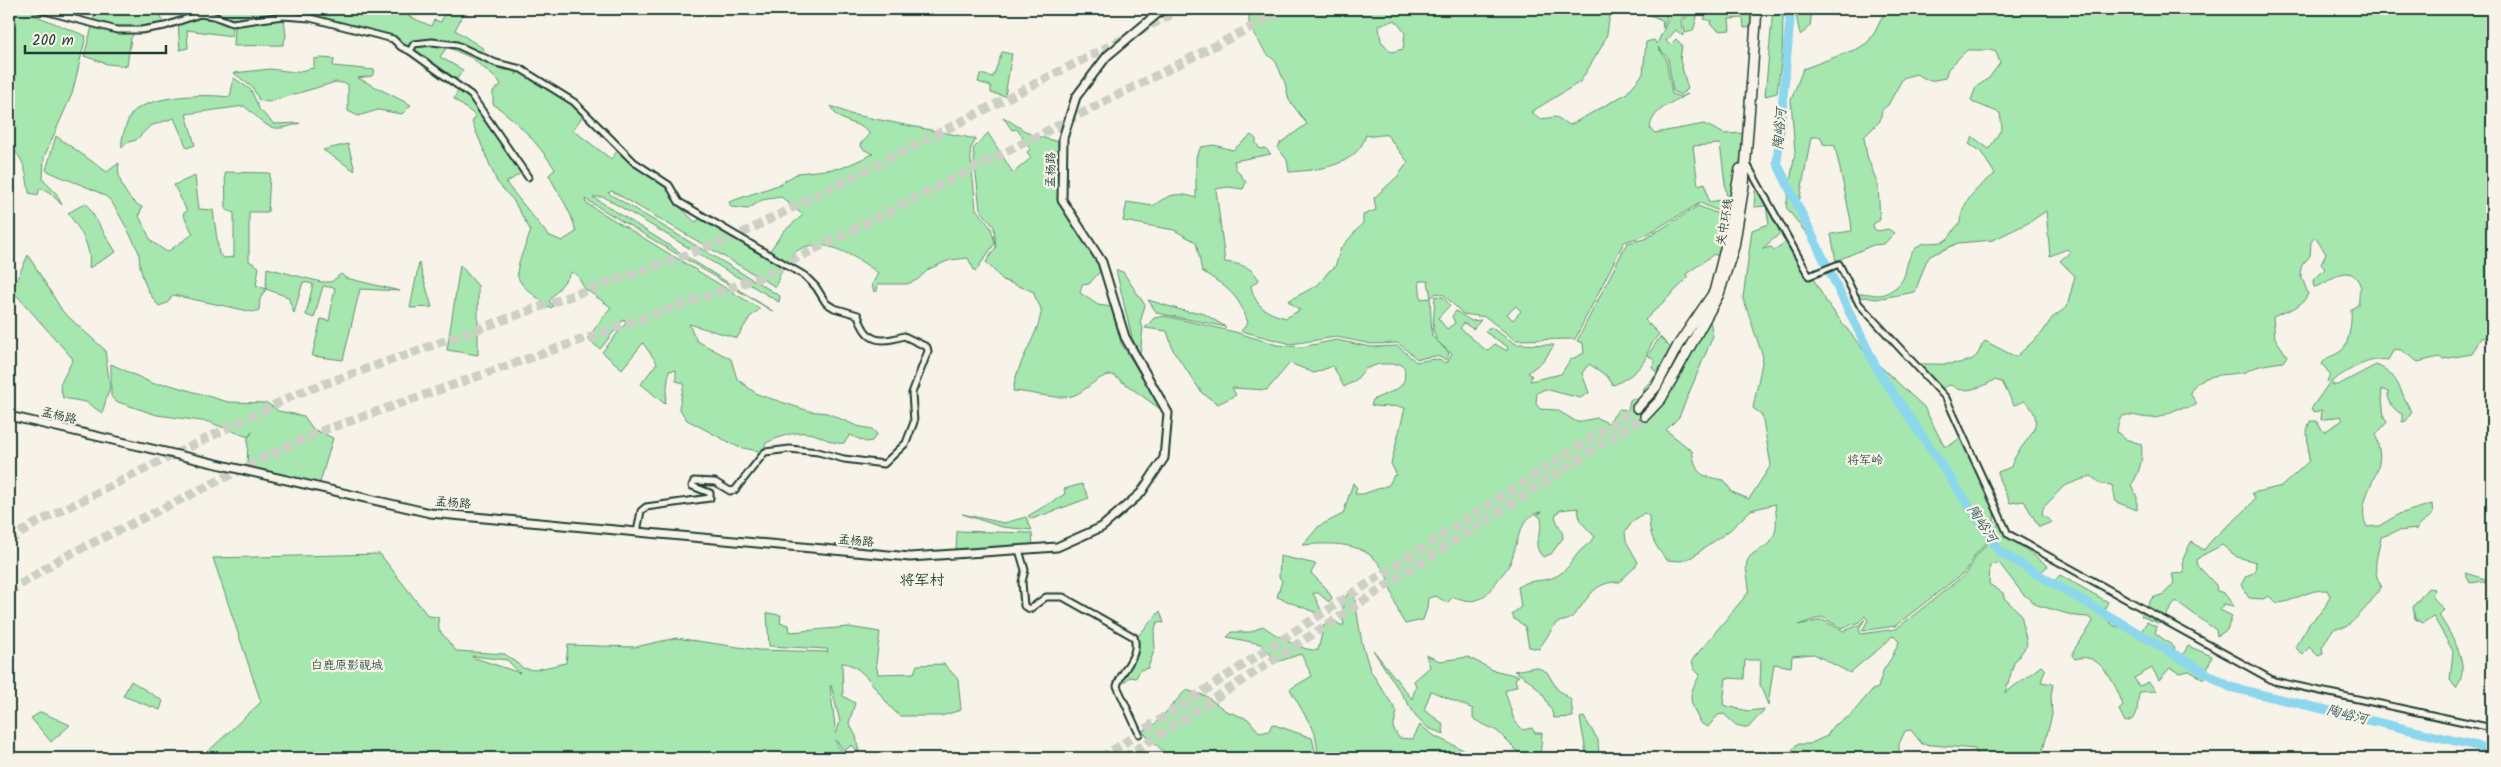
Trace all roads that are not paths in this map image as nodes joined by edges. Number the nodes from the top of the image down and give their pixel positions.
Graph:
1 (37, 9) edge
2 (1162, 9) edge
3 (1752, 9) edge
4 (1757, 9) edge
5 (410, 51) junction
6 (1746, 162) junction
7 (528, 177) dead end
8 (1637, 408) tunnel mouth
9 (9, 416) edge
10 (1645, 416) tunnel mouth
11 (637, 532) junction
12 (1019, 550) junction
13 (2492, 728) edge
14 (1139, 734) dead end

1 - 5 street
2 - 12 main road, 孟杨路
3 - 8 highway, 关中环线
4 - 6 highway, 关中环线
5 - 7 street
5 - 11 street
6 - 10 highway, 关中环线
6 - 13 street
9 - 11 main road, 孟杨路
11 - 12 main road, 孟杨路
12 - 14 street

